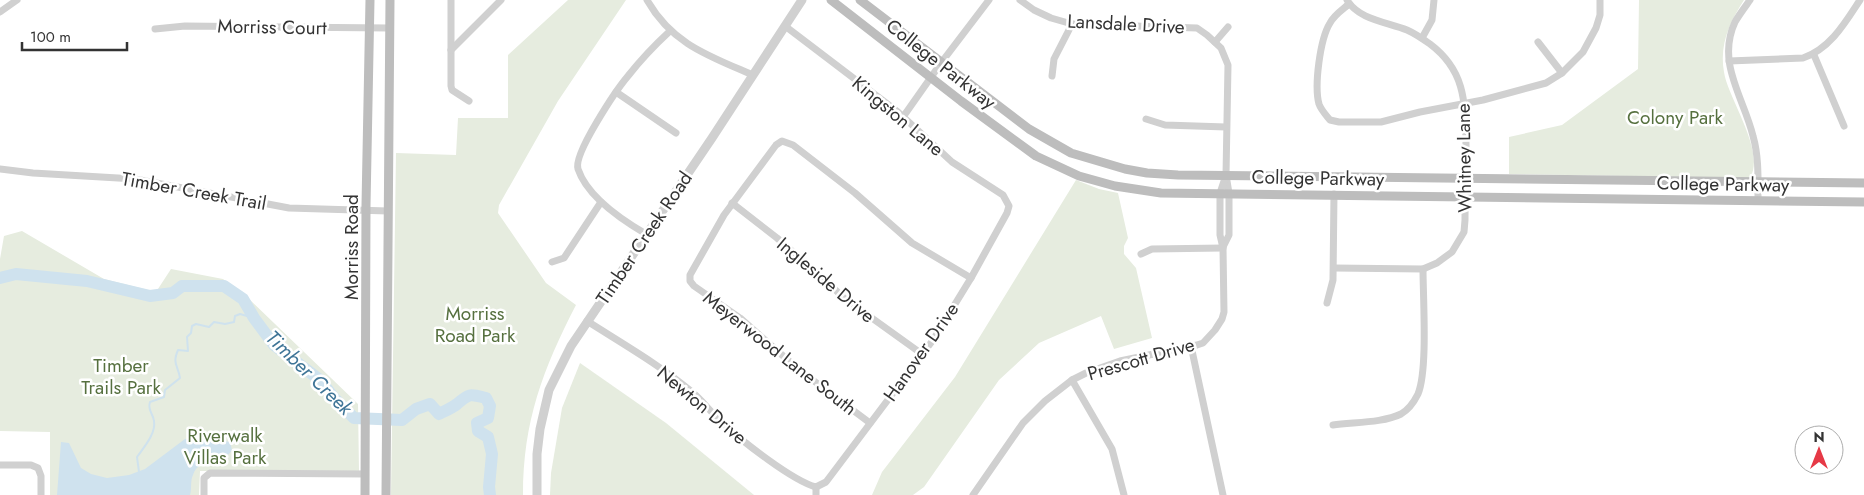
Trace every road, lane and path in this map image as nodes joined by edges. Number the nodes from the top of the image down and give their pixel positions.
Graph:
1 (17, 0) edge
2 (370, 0) edge
3 (390, 0) edge
4 (451, 0) edge
5 (501, 0) edge
6 (647, 0) edge
7 (802, 0) edge
8 (831, 0) edge
9 (860, 0) edge
10 (989, 0) edge
11 (1020, 0) edge
12 (1434, 0) edge
13 (1600, 0) edge
14 (1750, 0) edge
15 (1860, 0) edge
16 (1348, 2) edge
17 (0, 12) edge
18 (1072, 24) junction
19 (784, 26) junction
20 (1228, 27) dead end
21 (390, 28) junction
22 (155, 29) dead end
23 (370, 29) junction
24 (670, 31) junction
25 (1422, 38) junction
26 (1215, 42) junction
27 (1538, 42) dead end
28 (451, 50) junction
29 (1814, 55) junction
30 (1729, 60) junction
31 (941, 62) junction
32 (1562, 73) junction
33 (753, 75) junction
34 (1052, 76) dead end
35 (931, 78) junction
36 (616, 92) junction
37 (469, 101) dead end
38 (1465, 104) junction
39 (903, 117) junction
40 (1146, 119) dead end
41 (1844, 126) dead end
42 (1226, 127) junction
43 (676, 133) dead end
44 (0, 170) edge
45 (1226, 175) junction
46 (1466, 178) junction
47 (1592, 180) junction
48 (1659, 181) junction
49 (1724, 182) junction
50 (1758, 182) junction
51 (1864, 184) edge
52 (1225, 193) junction
53 (1334, 194) junction
54 (1466, 196) junction
55 (1591, 198) junction
56 (1659, 199) junction
57 (1724, 200) junction
58 (1758, 200) junction
59 (601, 202) junction
60 (1864, 202) edge
61 (732, 203) junction
62 (1009, 206) joint
63 (366, 212) junction
64 (388, 212) junction
65 (646, 234) junction
66 (1223, 248) junction
67 (1141, 254) dead end
68 (552, 262) dead end
69 (1334, 268) junction
70 (1423, 269) junction
71 (971, 278) junction
72 (1327, 303) dead end
73 (587, 322) junction
74 (1191, 346) junction
75 (922, 354) junction
76 (1072, 380) junction
77 (870, 423) junction
78 (1333, 425) dead end
79 (0, 465) edge
80 (365, 474) junction
81 (816, 486) junction
82 (41, 495) edge
83 (204, 495) edge
84 (365, 495) edge
85 (386, 495) edge
86 (537, 495) edge
87 (816, 495) edge
88 (973, 495) edge
89 (1124, 495) edge
90 (1223, 495) edge

1 - 17 street
2 - 23 main road, Morriss Road
3 - 21 main road, Morriss Road
4 - 28 street
5 - 28 street
6 - 24 street
7 - 19 street, Timber Creek Road
8 - 35 main road, College Parkway
9 - 31 main road, College Parkway
10 - 31 street
11 - 18 street, Lansdale Drive
12 - 25 street
13 - 32 street
14 - 30 street
15 - 29 street
16 - 25 street, Whitney Lane
16 - 38 street
18 - 26 street, Lansdale Drive
18 - 34 street
19 - 33 street, Timber Creek Road
19 - 39 street, Kingston Lane
20 - 26 street
21 - 23 street, Morriss Court
21 - 64 main road, Morriss Road
22 - 23 street, Morriss Court
23 - 63 main road, Morriss Road
24 - 33 street
24 - 36 street
25 - 38 street, Whitney Lane
26 - 42 street, Lansdale Drive
27 - 32 street
28 - 37 street
29 - 30 street
29 - 41 street
30 - 50 street
31 - 35 street
31 - 45 main road, College Parkway
32 - 38 street
33 - 65 street, Timber Creek Road
35 - 39 street
35 - 52 main road, College Parkway
36 - 43 street
36 - 59 street
38 - 46 street, Whitney Lane
39 - 62 street, Kingston Lane
40 - 42 street
42 - 45 street, Lansdale Drive
44 - 63 street, Timber Creek Trail
45 - 46 main road, College Parkway
45 - 52 street, Prescott Drive
46 - 47 main road, College Parkway
46 - 54 street, Whitney Lane
47 - 48 main road, College Parkway
47 - 55 main road
48 - 49 main road, College Parkway
48 - 56 main road
49 - 50 main road, College Parkway
49 - 57 main road
50 - 51 main road, College Parkway
50 - 58 street
52 - 53 main road, College Parkway
52 - 66 street, Prescott Drive
53 - 54 main road, College Parkway
53 - 69 street
54 - 55 main road, College Parkway
54 - 70 street, Whitney Lane
55 - 56 main road, College Parkway
56 - 57 main road, College Parkway
57 - 58 main road, College Parkway
58 - 60 main road, College Parkway
59 - 65 street
59 - 68 street
61 - 71 street
61 - 75 street, Ingleside Drive
61 - 77 street, Meyerwood Lane South
62 - 71 street, Hanover Drive
63 - 64 street, Timber Creek Trail
63 - 80 main road, Morriss Road
64 - 85 main road, Morriss Road
65 - 73 street, Timber Creek Road
66 - 67 street
66 - 74 street, Prescott Drive
69 - 70 street, Whitney Lane
69 - 72 street
70 - 78 street
71 - 75 street, Hanover Drive
73 - 81 street, Newton Drive
73 - 86 street, Timber Creek Road
74 - 76 street, Prescott Drive
74 - 90 street
75 - 77 street, Hanover Drive
76 - 88 street, Prescott Drive
76 - 89 street
77 - 81 street, Hanover Drive
79 - 82 street
80 - 83 street
80 - 84 main road, Morriss Road
81 - 87 street

